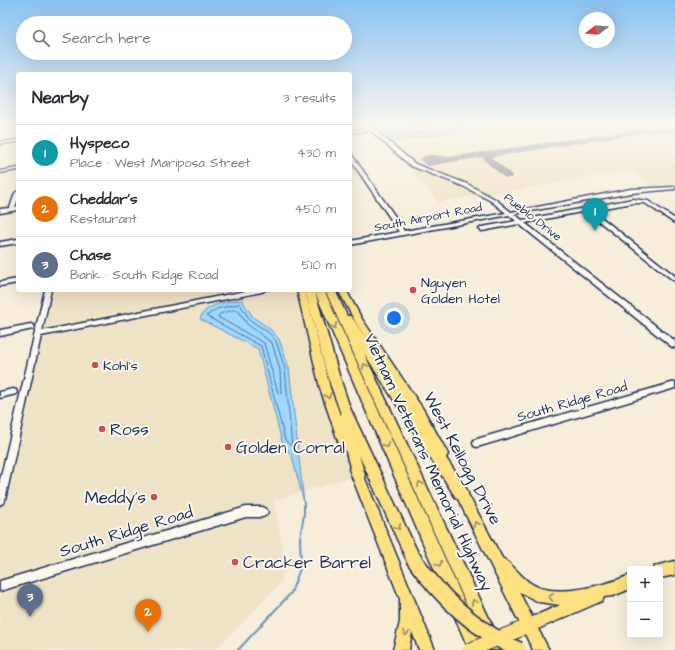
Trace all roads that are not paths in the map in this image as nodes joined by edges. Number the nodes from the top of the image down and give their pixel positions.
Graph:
1 (402, 155) edge
2 (352, 159) edge
3 (16, 169) edge
4 (0, 172) edge
5 (675, 188) edge
6 (16, 198) edge
7 (16, 208) edge
8 (12, 209) junction
9 (587, 209) junction
10 (0, 211) edge
11 (510, 213) junction
12 (675, 221) edge
13 (521, 222) junction
14 (482, 229) dead end
15 (402, 233) junction
16 (16, 241) edge
17 (352, 243) edge
18 (0, 244) edge
19 (675, 279) edge
20 (16, 281) edge
21 (0, 284) edge
22 (48, 292) edge
23 (252, 292) edge
24 (301, 292) edge
25 (311, 292) edge
26 (330, 292) edge
27 (330, 292) edge
28 (331, 292) edge
29 (30, 327) dead end
30 (0, 333) edge
31 (38, 334) junction
32 (675, 345) edge
33 (333, 375) junction
34 (675, 385) edge
35 (13, 392) dead end
36 (0, 395) edge
37 (476, 443) dead end
38 (358, 475) junction
39 (461, 493) joint
40 (0, 500) edge
41 (263, 512) dead end
42 (492, 555) junction
43 (675, 568) edge
44 (663, 570) edge
45 (624, 585) edge
46 (0, 586) edge
47 (404, 588) junction
48 (524, 628) junction
49 (401, 650) edge
50 (428, 650) edge
51 (470, 650) edge
52 (478, 650) edge
53 (496, 650) edge
54 (519, 650) edge
55 (541, 650) edge

1 - 11 street, Pueblo Drive
2 - 15 street
3 - 4 street
5 - 11 street, South Airport Road
6 - 8 street
7 - 8 street
8 - 10 street
9 - 12 street
9 - 13 street
9 - 19 street
11 - 13 street, Pueblo Drive
11 - 15 street, South Airport Road
13 - 14 street
13 - 32 street, Pueblo Drive
15 - 17 street, South Airport Road
16 - 18 street
20 - 21 street
22 - 31 street
23 - 31 street
24 -> 38 main road
25 - 33 highway
26 -> 52 highway, Vietnam Veterans Memorial Highway
53 -> 27 highway, Vietnam Veterans Memorial Highway
28 - 39 highway
29 - 30 street
31 - 40 street
33 - 38 highway
33 -> 54 highway, bridge
34 - 37 street, South Ridge Road
35 - 36 street
38 - 47 main road
42 -> 39 main road, West Kellogg Drive
41 - 46 street, South Ridge Road
45 -> 42 main road
42 - 48 main road, West Kellogg Drive
43 - 44 main road
45 - 48 main road
47 -> 49 main road
47 - 50 main road
48 - 51 main road, bridge
48 - 55 main road, West Kellogg Drive

